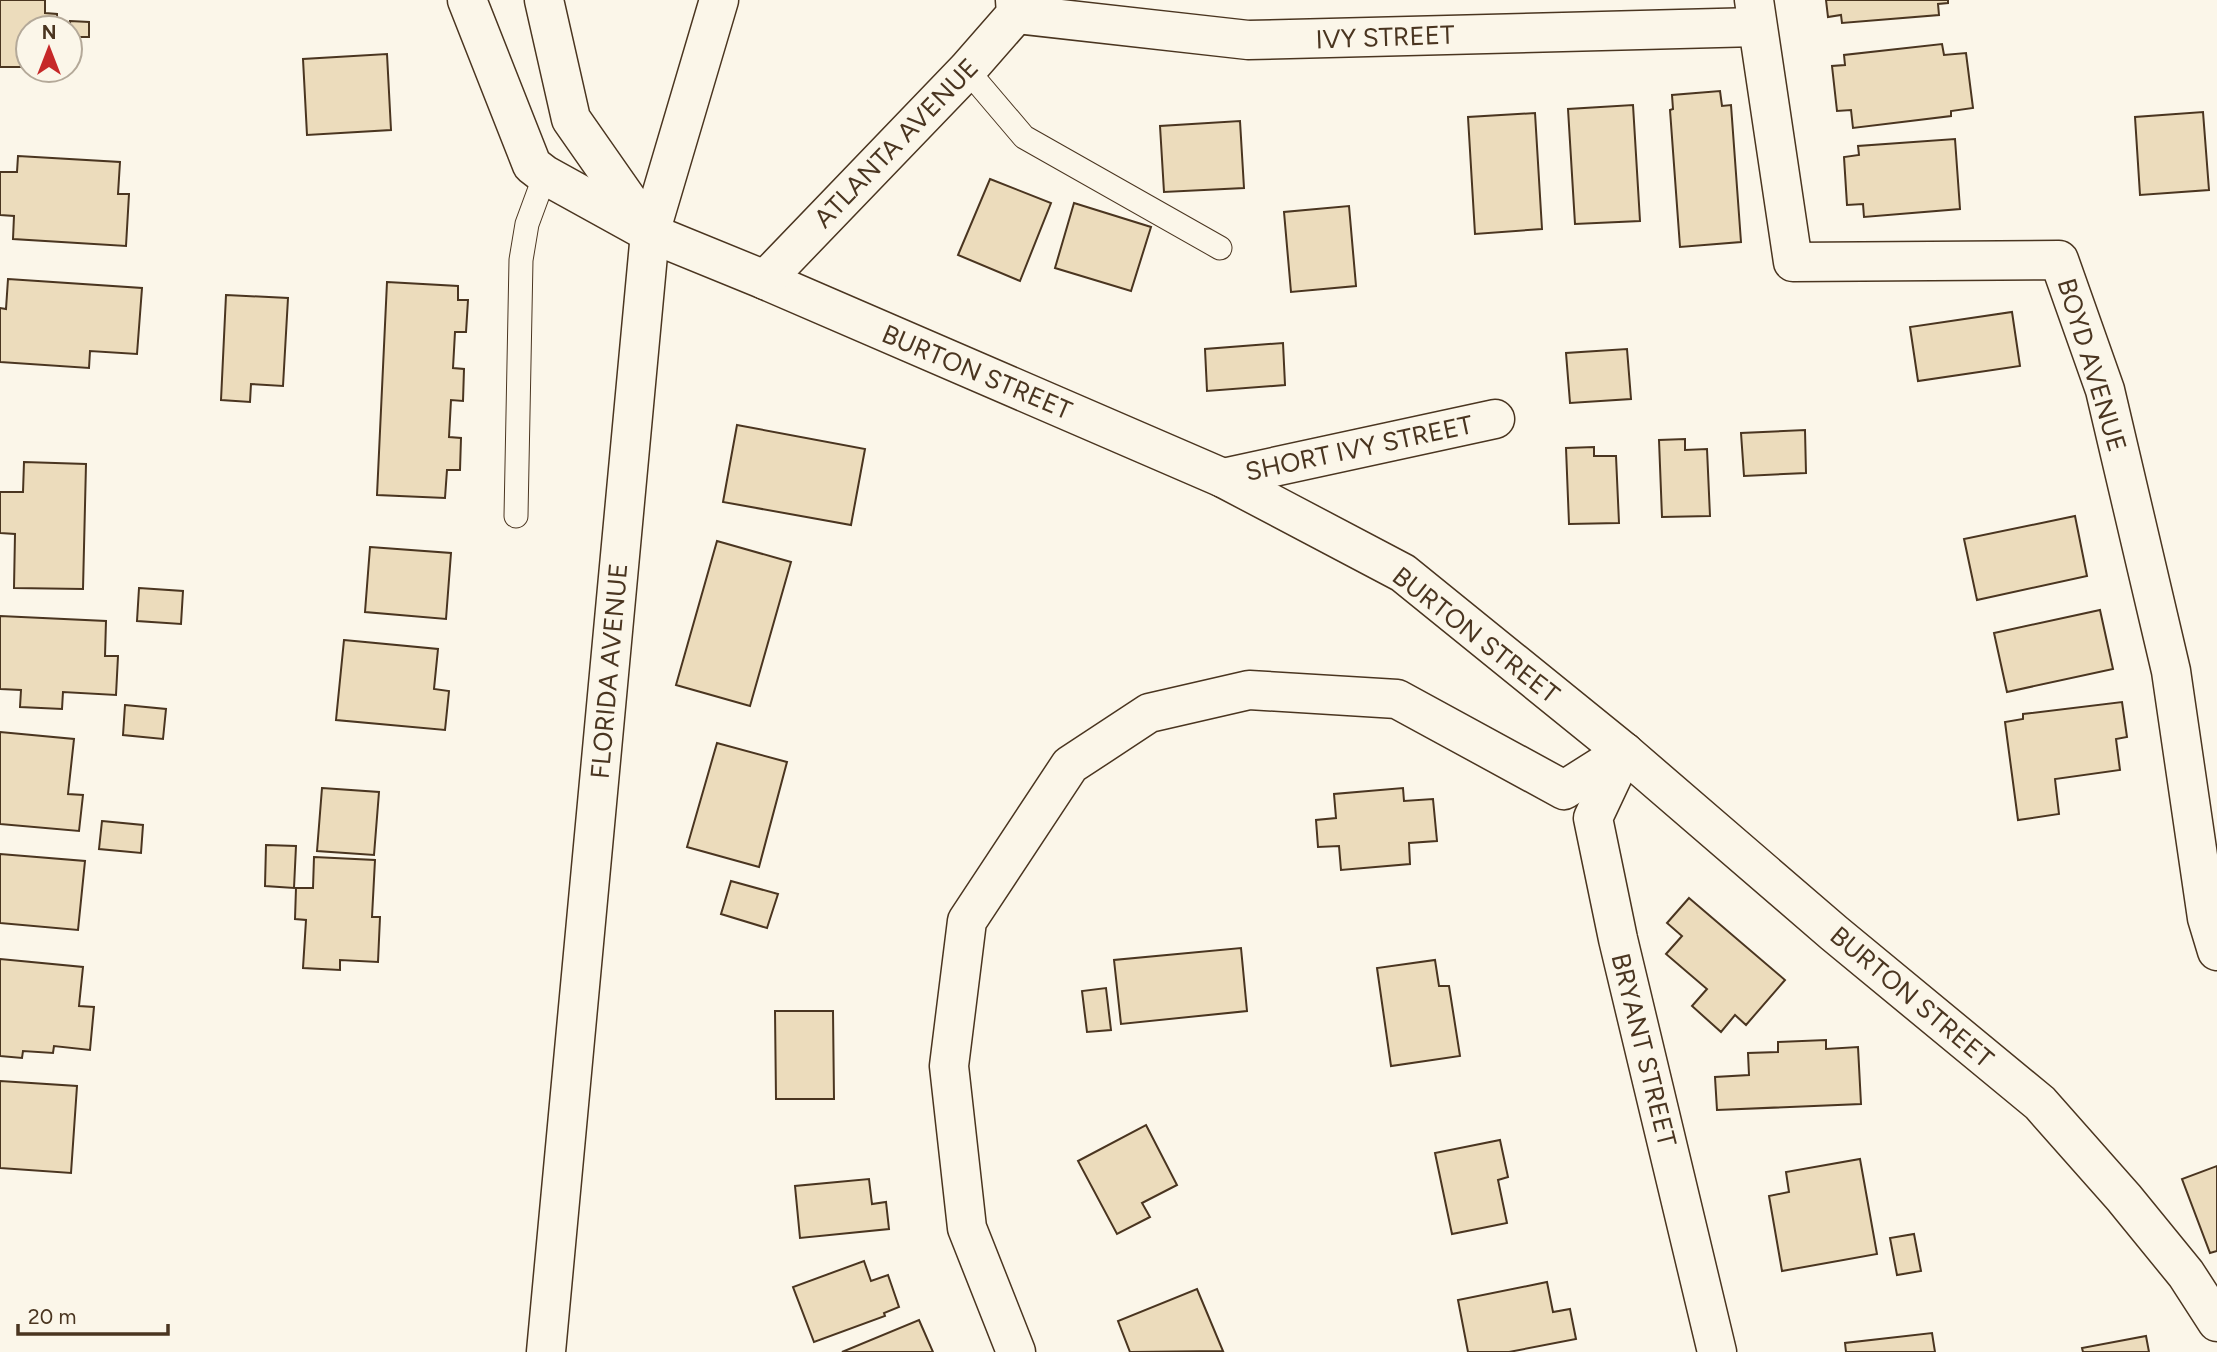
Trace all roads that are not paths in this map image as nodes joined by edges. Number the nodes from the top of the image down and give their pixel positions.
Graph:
1 (467, 0) edge
2 (544, 0) edge
3 (719, 0) edge
4 (1015, 7) edge
5 (1755, 13) edge
6 (967, 69) junction
7 (545, 175) junction
8 (650, 233) junction
9 (1220, 248) dead end
10 (765, 280) junction
11 (1495, 419) dead end
12 (1223, 478) junction
13 (516, 516) dead end
14 (1625, 752) junction
15 (2217, 951) edge
16 (2217, 1322) edge
17 (546, 1352) edge
18 (1016, 1352) edge
19 (1717, 1352) edge

1 - 7 street
2 - 8 street
3 - 8 street, FLORIDA AVENUE
4 - 5 street, IVY STREET
4 - 6 street, ATLANTA AVENUE
5 - 15 street, BOYD AVENUE
6 - 9 lane
6 - 10 street, ATLANTA AVENUE
7 - 8 street, BURTON STREET
7 - 13 lane
8 - 10 street, BURTON STREET
8 - 17 street, FLORIDA AVENUE
10 - 12 street, BURTON STREET
11 - 12 street, SHORT IVY STREET
12 - 14 street, BURTON STREET
14 - 16 street, BURTON STREET
14 - 18 street
14 - 19 street, BRYANT STREET

